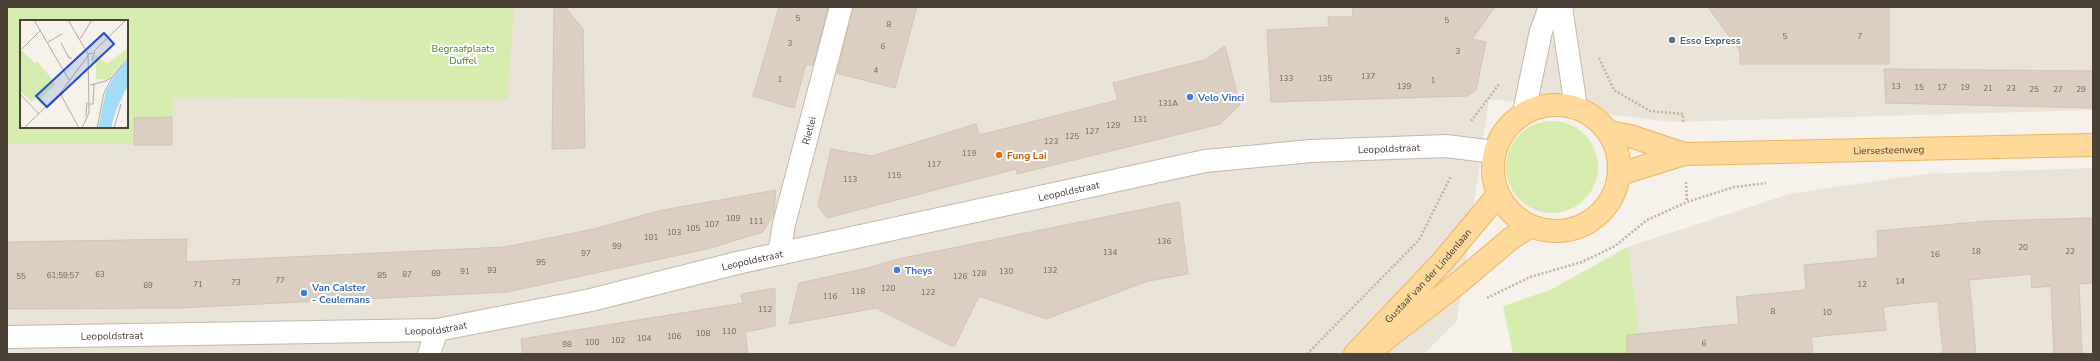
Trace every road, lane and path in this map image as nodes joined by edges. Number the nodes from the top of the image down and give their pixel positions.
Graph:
1 (841, 7) edge
2 (1550, 7) edge
3 (1562, 7) edge
4 (1501, 82) dead end
5 (1576, 107) junction
6 (1524, 112) junction
7 (1609, 132) junction
8 (2093, 145) edge
9 (1462, 147) junction
10 (1494, 152) junction
11 (1684, 154) junction
12 (1620, 174) junction
13 (1498, 195) junction
14 (1687, 202) dead end
15 (1530, 226) junction
16 (779, 254) junction
17 (1481, 301) dead end
18 (437, 330) junction
19 (7, 337) edge
20 (429, 354) edge
21 (1307, 354) edge
22 (1355, 354) edge
23 (1366, 354) edge

1 - 16 street, Rietlei
2 - 6 street
3 - 5 street
4 - 9 path
5 - 6 main road
5 - 7 main road
6 - 10 main road
7 - 11 main road, Liersesteenweg
7 - 12 main road
8 - 11 main road, Liersesteenweg
9 - 10 street, Leopoldstraat
9 - 16 street, Leopoldstraat
9 - 21 path
10 - 13 main road
11 - 12 main road, Liersesteenweg
12 - 15 main road
13 - 15 main road
13 - 22 main road, Gustaaf van der Lindenlaan
14 - 17 path
15 - 23 main road, Gustaaf van der Lindenlaan
16 - 18 street, Leopoldstraat
18 - 19 street, Leopoldstraat
18 - 20 street

